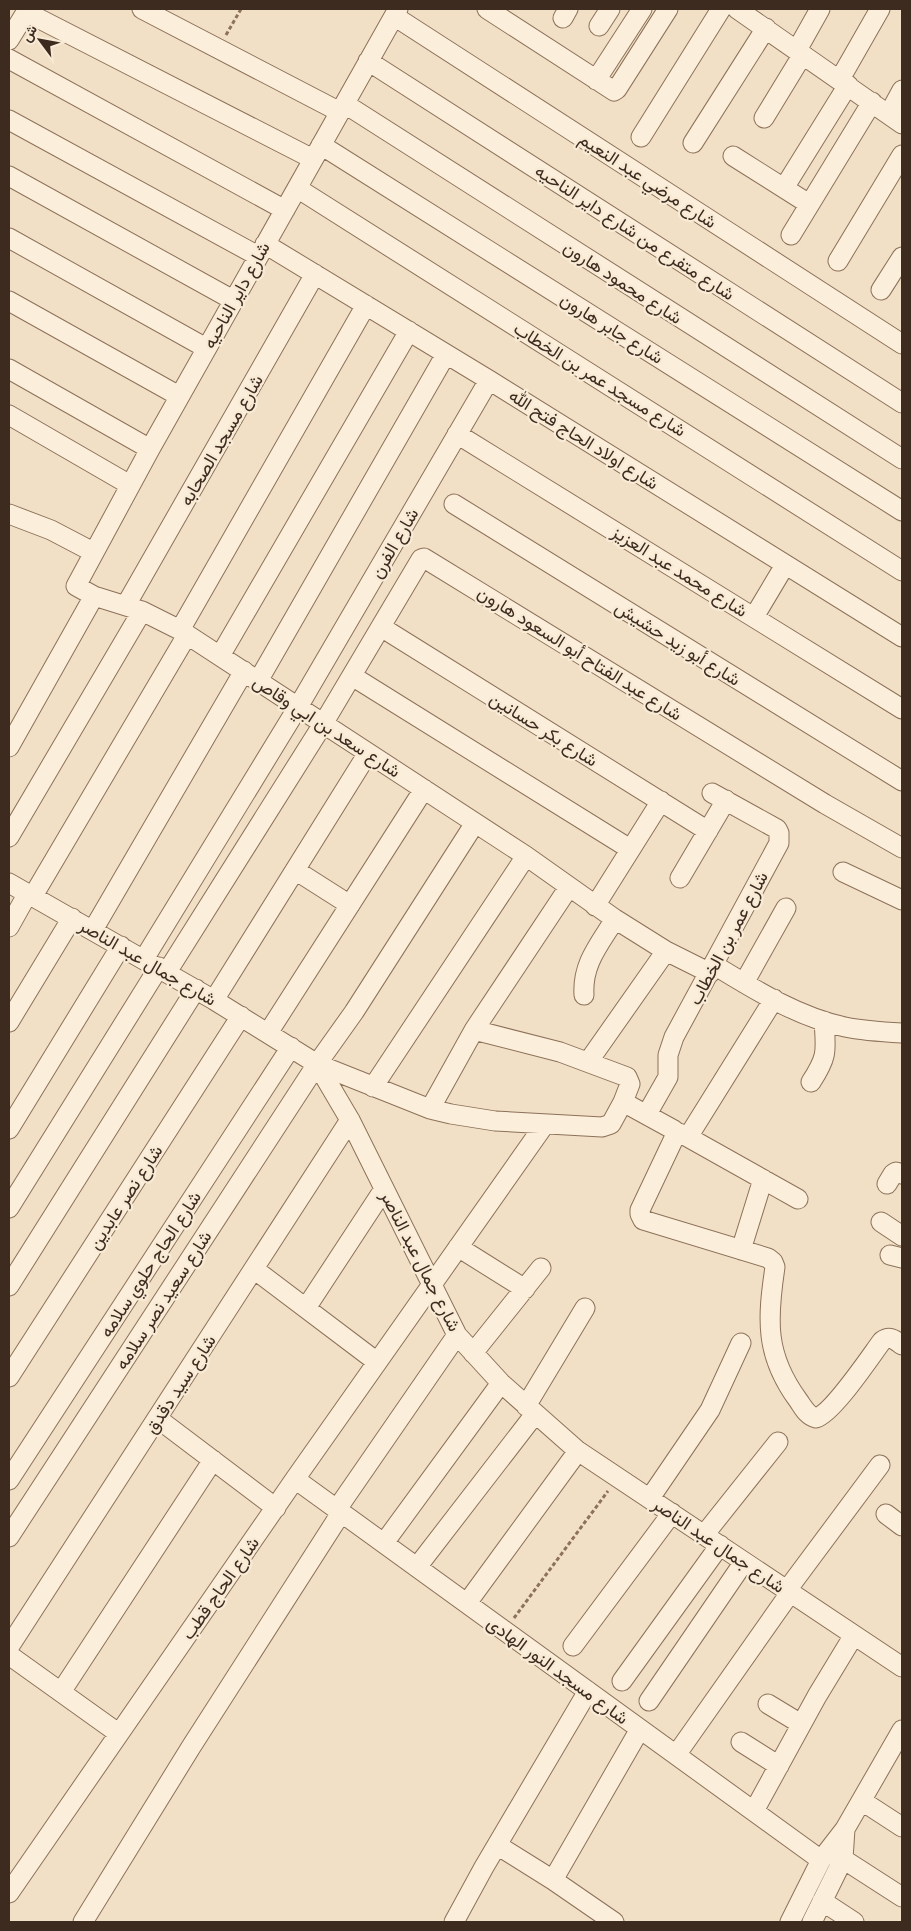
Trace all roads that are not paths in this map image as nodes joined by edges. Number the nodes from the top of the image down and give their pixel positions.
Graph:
1 (142, 9) edge
2 (487, 9) edge
3 (610, 9) edge
4 (642, 9) edge
5 (668, 9) edge
6 (721, 9) edge
7 (737, 9) edge
8 (820, 9) edge
9 (880, 9) edge
10 (27, 10) edge
11 (396, 12) edge
12 (163, 13) edge
13 (762, 20) edge
14 (598, 26) dead end
15 (9, 40) edge
16 (800, 52) junction
17 (9, 60) edge
18 (368, 61) junction
19 (596, 80) junction
20 (844, 82) junction
21 (902, 90) edge
22 (872, 102) junction
23 (342, 108) junction
24 (764, 118) dead end
25 (896, 119) edge
26 (9, 120) edge
27 (642, 137) dead end
28 (693, 143) dead end
29 (317, 152) junction
30 (902, 155) edge
31 (733, 156) dead end
32 (9, 176) edge
33 (297, 188) junction
34 (784, 188) junction
35 (809, 204) junction
36 (284, 210) junction
37 (790, 235) dead end
38 (9, 238) edge
39 (262, 250) junction
40 (902, 257) edge
41 (838, 261) dead end
42 (315, 274) junction
43 (881, 290) dead end
44 (234, 300) junction
45 (9, 301) edge
46 (366, 305) junction
47 (409, 331) junction
48 (902, 344) edge
49 (206, 348) junction
50 (446, 354) junction
51 (9, 369) edge
52 (489, 380) junction
53 (179, 396) junction
54 (902, 403) edge
55 (9, 415) edge
56 (458, 434) junction
57 (150, 449) junction
58 (902, 459) edge
59 (130, 485) junction
60 (454, 504) dead end
61 (902, 511) edge
62 (9, 514) edge
63 (94, 552) junction
64 (785, 565) junction
65 (902, 571) edge
66 (76, 584) joint
67 (94, 596) junction
68 (134, 608) junction
69 (754, 617) junction
70 (381, 627) junction
71 (183, 632) junction
72 (902, 637) edge
73 (220, 656) junction
74 (251, 676) junction
75 (352, 676) junction
76 (298, 707) junction
77 (902, 708) edge
78 (324, 724) junction
79 (9, 747) edge
80 (368, 753) junction
81 (902, 781) edge
82 (424, 789) junction
83 (660, 801) junction
84 (475, 823) junction
85 (708, 831) junction
86 (9, 837) edge
87 (902, 848) edge
88 (630, 850) junction
89 (526, 856) junction
90 (295, 870) junction
91 (843, 872) dead end
92 (680, 878) dead end
93 (9, 883) edge
94 (569, 888) junction
95 (31, 894) junction
96 (902, 900) edge
97 (350, 905) junction
98 (595, 906) junction
99 (786, 908) dead end
100 (72, 918) junction
101 (615, 919) junction
102 (9, 927) edge
103 (93, 930) junction
104 (121, 946) junction
105 (666, 951) junction
106 (157, 966) junction
107 (712, 969) junction
108 (744, 983) junction
109 (196, 989) junction
110 (584, 995) dead end
111 (774, 999) junction
112 (214, 1000) junction
113 (241, 1016) junction
114 (824, 1020) junction
115 (9, 1022) edge
116 (474, 1030) junction
117 (268, 1033) junction
118 (902, 1033) edge
119 (291, 1047) junction
120 (588, 1062) junction
121 (317, 1064) junction
122 (811, 1082) dead end
123 (373, 1086) junction
124 (624, 1102) junction
125 (430, 1108) junction
126 (646, 1114) junction
127 (350, 1120) junction
128 (545, 1124) junction
129 (9, 1129) edge
130 (682, 1134) junction
131 (763, 1179) junction
132 (384, 1189) junction
133 (798, 1199) dead end
134 (9, 1208) edge
135 (880, 1222) dead end
136 (902, 1236) edge
137 (458, 1247) junction
138 (742, 1250) junction
139 (541, 1268) dead end
140 (254, 1269) junction
141 (432, 1284) junction
142 (9, 1286) edge
143 (525, 1289) junction
144 (306, 1308) junction
145 (585, 1308) dead end
146 (457, 1335) junction
147 (741, 1344) dead end
148 (902, 1345) edge
149 (473, 1352) junction
150 (377, 1362) junction
151 (9, 1378) edge
152 (500, 1383) junction
153 (531, 1410) junction
154 (157, 1418) junction
155 (778, 1442) dead end
156 (578, 1450) junction
157 (213, 1460) junction
158 (880, 1465) dead end
159 (295, 1479) junction
160 (9, 1480) edge
161 (650, 1498) junction
162 (276, 1508) junction
163 (339, 1511) junction
164 (672, 1513) junction
165 (886, 1514) dead end
166 (902, 1526) edge
167 (9, 1536) edge
168 (712, 1540) junction
169 (384, 1543) junction
170 (744, 1562) junction
171 (417, 1567) junction
172 (789, 1591) junction
173 (467, 1603) junction
174 (854, 1635) junction
175 (573, 1646) dead end
176 (9, 1647) edge
177 (9, 1655) edge
178 (902, 1667) edge
179 (622, 1681) dead end
180 (588, 1691) junction
181 (61, 1692) junction
182 (649, 1701) dead end
183 (768, 1704) dead end
184 (802, 1724) junction
185 (640, 1728) junction
186 (902, 1730) edge
187 (118, 1733) junction
188 (740, 1742) dead end
189 (676, 1755) junction
190 (778, 1766) junction
191 (862, 1801) junction
192 (754, 1811) junction
193 (902, 1827) edge
194 (845, 1829) junction
195 (497, 1845) junction
196 (843, 1859) junction
197 (821, 1860) junction
198 (553, 1880) junction
199 (9, 1893) edge
200 (902, 1896) edge
201 (822, 1901) junction
202 (84, 1922) edge
203 (454, 1922) edge
204 (614, 1922) edge
205 (790, 1922) edge
206 (812, 1922) edge
207 (854, 1922) edge

1 - 12 street, شارع محمود هارون
2 - 19 street
3 - 14 street
4 - 19 street
5 - 19 street
6 - 27 street
7 - 13 street
8 - 16 street
9 - 20 street
10 - 15 street
10 - 29 street, شارع جابر هارون
11 - 18 street, شارع داير الناحيه
11 - 48 street, شارع مرضي عبد النعيم
12 - 23 street, شارع محمود هارون
13 - 16 street
13 - 28 street
16 - 20 street
16 - 24 street
17 - 36 street
18 - 23 street, شارع داير الناحيه
18 - 54 street, شارع متفرع من شارع داير الناحيه
20 - 22 street
20 - 34 street
21 - 25 street
22 - 25 street
22 - 35 street
23 - 29 street, شارع داير الناحيه
23 - 58 street, شارع محمود هارون
26 - 39 street, شارع اولاد الحاج فتح الله
29 - 33 street, شارع داير الناحيه
29 - 61 street, شارع جابر هارون
30 - 41 street
31 - 34 street
32 - 44 street
33 - 36 street, شارع داير الناحيه
33 - 65 street, شارع مسجد عمر بن الخطاب
34 - 35 street
35 - 37 street
36 - 39 street, شارع داير الناحيه
38 - 49 street
39 - 42 street, شارع اولاد الحاج فتح الله
39 - 44 street, شارع داير الناحيه
40 - 43 street
42 - 46 street, شارع اولاد الحاج فتح الله
42 - 68 street, شارع مسجد الصحابه
44 - 49 street, شارع داير الناحيه
45 - 53 street
46 - 47 street, شارع اولاد الحاج فتح الله
46 - 71 street
47 - 50 street, شارع اولاد الحاج فتح الله
47 - 73 street
49 - 53 street, شارع داير الناحيه
50 - 52 street, شارع اولاد الحاج فتح الله
50 - 74 street
51 - 57 street
52 - 56 street, شارع الفرن
52 - 64 street, شارع اولاد الحاج فتح الله
53 - 57 street, شارع داير الناحيه
55 - 59 street
56 - 69 street, شارع محمد عبد العزيز
56 - 76 street, شارع الفرن
57 - 59 street, شارع داير الناحيه
59 - 63 street, شارع داير الناحيه
60 - 81 street, شارع أبو زيد حشيش
62 - 63 street
63 - 66 street, شارع داير الناحيه
64 - 69 street
64 - 72 street, شارع اولاد الحاج فتح الله
66 - 67 street, شارع سعد بن ابي وقاص
67 - 68 street, شارع سعد بن ابي وقاص
67 - 79 street
68 - 71 street, شارع سعد بن ابي وقاص
68 - 86 street, شارع مسجد الصحابه
69 - 77 street, شارع محمد عبد العزيز
70 - 75 street, شارع عبد الفتاح أبو السعود هارون
70 - 83 street, شارع بكر حسانين
70 - 87 street, شارع عبد الفتاح أبو السعود هارون
71 - 73 street, شارع سعد بن ابي وقاص
71 - 95 street
73 - 74 street, شارع سعد بن ابي وقاص
74 - 76 street, شارع سعد بن ابي وقاص
74 - 103 street
75 - 78 street, شارع عبد الفتاح أبو السعود هارون
75 - 88 street
76 - 78 street, شارع سعد بن ابي وقاص
76 - 106 street, شارع الفرن
78 - 80 street, شارع سعد بن ابي وقاص
78 - 106 street, شارع عبد الفتاح أبو السعود هارون
80 - 82 street, شارع سعد بن ابي وقاص
80 - 90 street
82 - 84 street, شارع سعد بن ابي وقاص
82 - 97 street
83 - 85 street, شارع بكر حسانين
83 - 88 street
84 - 89 street, شارع سعد بن ابي وقاص
84 - 121 street, شارع سعيد نصر سلامه
85 - 92 street
85 - 107 street, شارع عمر بن الخطاب
88 - 98 street
89 - 94 street, شارع سعد بن ابي وقاص
89 - 123 street
90 - 97 street
90 - 112 street
91 - 96 street
93 - 95 street, شارع جمال عبد الناصر
94 - 98 street, شارع سعد بن ابي وقاص
94 - 116 street
95 - 100 street, شارع جمال عبد الناصر
95 - 102 street
97 - 117 street
98 - 101 street, شارع سعد بن ابي وقاص
99 - 108 street
100 - 103 street, شارع جمال عبد الناصر
100 - 115 street
101 - 105 street, شارع سعد بن ابي وقاص
101 - 110 street
103 - 104 street, شارع جمال عبد الناصر
104 - 106 street, شارع جمال عبد الناصر
104 - 129 street
105 - 107 street, شارع سعد بن ابي وقاص
105 - 120 street
106 - 109 street, شارع جمال عبد الناصر
106 - 134 street
107 - 108 street, شارع سعد بن ابي وقاص
107 - 126 street, شارع عمر بن الخطاب
108 - 111 street, شارع سعد بن ابي وقاص
109 - 112 street, شارع جمال عبد الناصر
109 - 142 street
111 - 114 street, شارع سعد بن ابي وقاص
111 - 130 street
112 - 113 street, شارع جمال عبد الناصر
113 - 117 street, شارع جمال عبد الناصر
113 - 151 street, شارع نصر عابدين
114 - 118 street, شارع سعد بن ابي وقاص
114 - 122 street
116 - 120 street
116 - 125 street
117 - 119 street, شارع جمال عبد الناصر
119 - 121 street, شارع جمال عبد الناصر
119 - 160 street, شارع الحاج حلوي سلامه
120 - 124 street
121 - 123 street
121 - 127 street, شارع جمال عبد الناصر
121 - 167 street, شارع سعيد نصر سلامه
123 - 125 street
124 - 126 street
124 - 128 street
125 - 128 street
126 - 130 street
127 - 132 street, شارع جمال عبد الناصر
127 - 140 street, شارع سيد دقدق
128 - 137 street, شارع الحاج قطب
130 - 131 street
130 - 138 street
131 - 133 street
131 - 138 street
132 - 141 street, شارع جمال عبد الناصر
132 - 144 street
135 - 136 street
137 - 141 street, شارع الحاج قطب
137 - 143 street
138 - 148 street
139 - 143 street
140 - 144 street
140 - 154 street, شارع سيد دقدق
141 - 146 street, شارع جمال عبد الناصر
141 - 150 street, شارع الحاج قطب
143 - 149 street
144 - 150 street
145 - 153 street
146 - 149 street, شارع جمال عبد الناصر
146 - 163 street
147 - 161 street
149 - 152 street, شارع جمال عبد الناصر
150 - 159 street, شارع الحاج قطب
152 - 153 street, شارع جمال عبد الناصر
152 - 169 street
153 - 156 street, شارع جمال عبد الناصر
153 - 171 street
154 - 157 street
154 - 176 street, شارع سيد دقدق
155 - 168 street
156 - 161 street, شارع جمال عبد الناصر
156 - 173 street
157 - 162 street
157 - 181 street
158 - 172 street
159 - 162 street, شارع الحاج قطب
159 - 163 street, شارع مسجد النور الهادى
161 - 164 street, شارع جمال عبد الناصر
162 - 187 street, شارع الحاج قطب
163 - 169 street, شارع مسجد النور الهادى
163 - 202 street
164 - 168 street, شارع جمال عبد الناصر
164 - 175 street
165 - 166 street
168 - 170 street, شارع جمال عبد الناصر
168 - 179 street
169 - 171 street, شارع مسجد النور الهادى
170 - 172 street, شارع جمال عبد الناصر
170 - 182 street
171 - 173 street, شارع مسجد النور الهادى
172 - 174 street, شارع جمال عبد الناصر
172 - 189 street
173 - 180 street, شارع مسجد النور الهادى
174 - 178 street, شارع جمال عبد الناصر
174 - 184 street
177 - 181 street
180 - 185 street, شارع مسجد النور الهادى
180 - 195 street
181 - 187 street
183 - 184 street
184 - 190 street
185 - 189 street, شارع مسجد النور الهادى
185 - 198 street
186 - 191 street
187 - 199 street, شارع الحاج قطب
188 - 190 street
189 - 192 street, شارع مسجد النور الهادى
190 - 192 street
191 - 193 street
191 - 194 street
192 - 197 street, شارع مسجد النور الهادى
194 - 196 street
194 - 197 street
195 - 198 street
195 - 203 street
196 - 200 street
196 - 201 street
197 - 205 street
198 - 204 street
201 - 206 street
201 - 207 street

